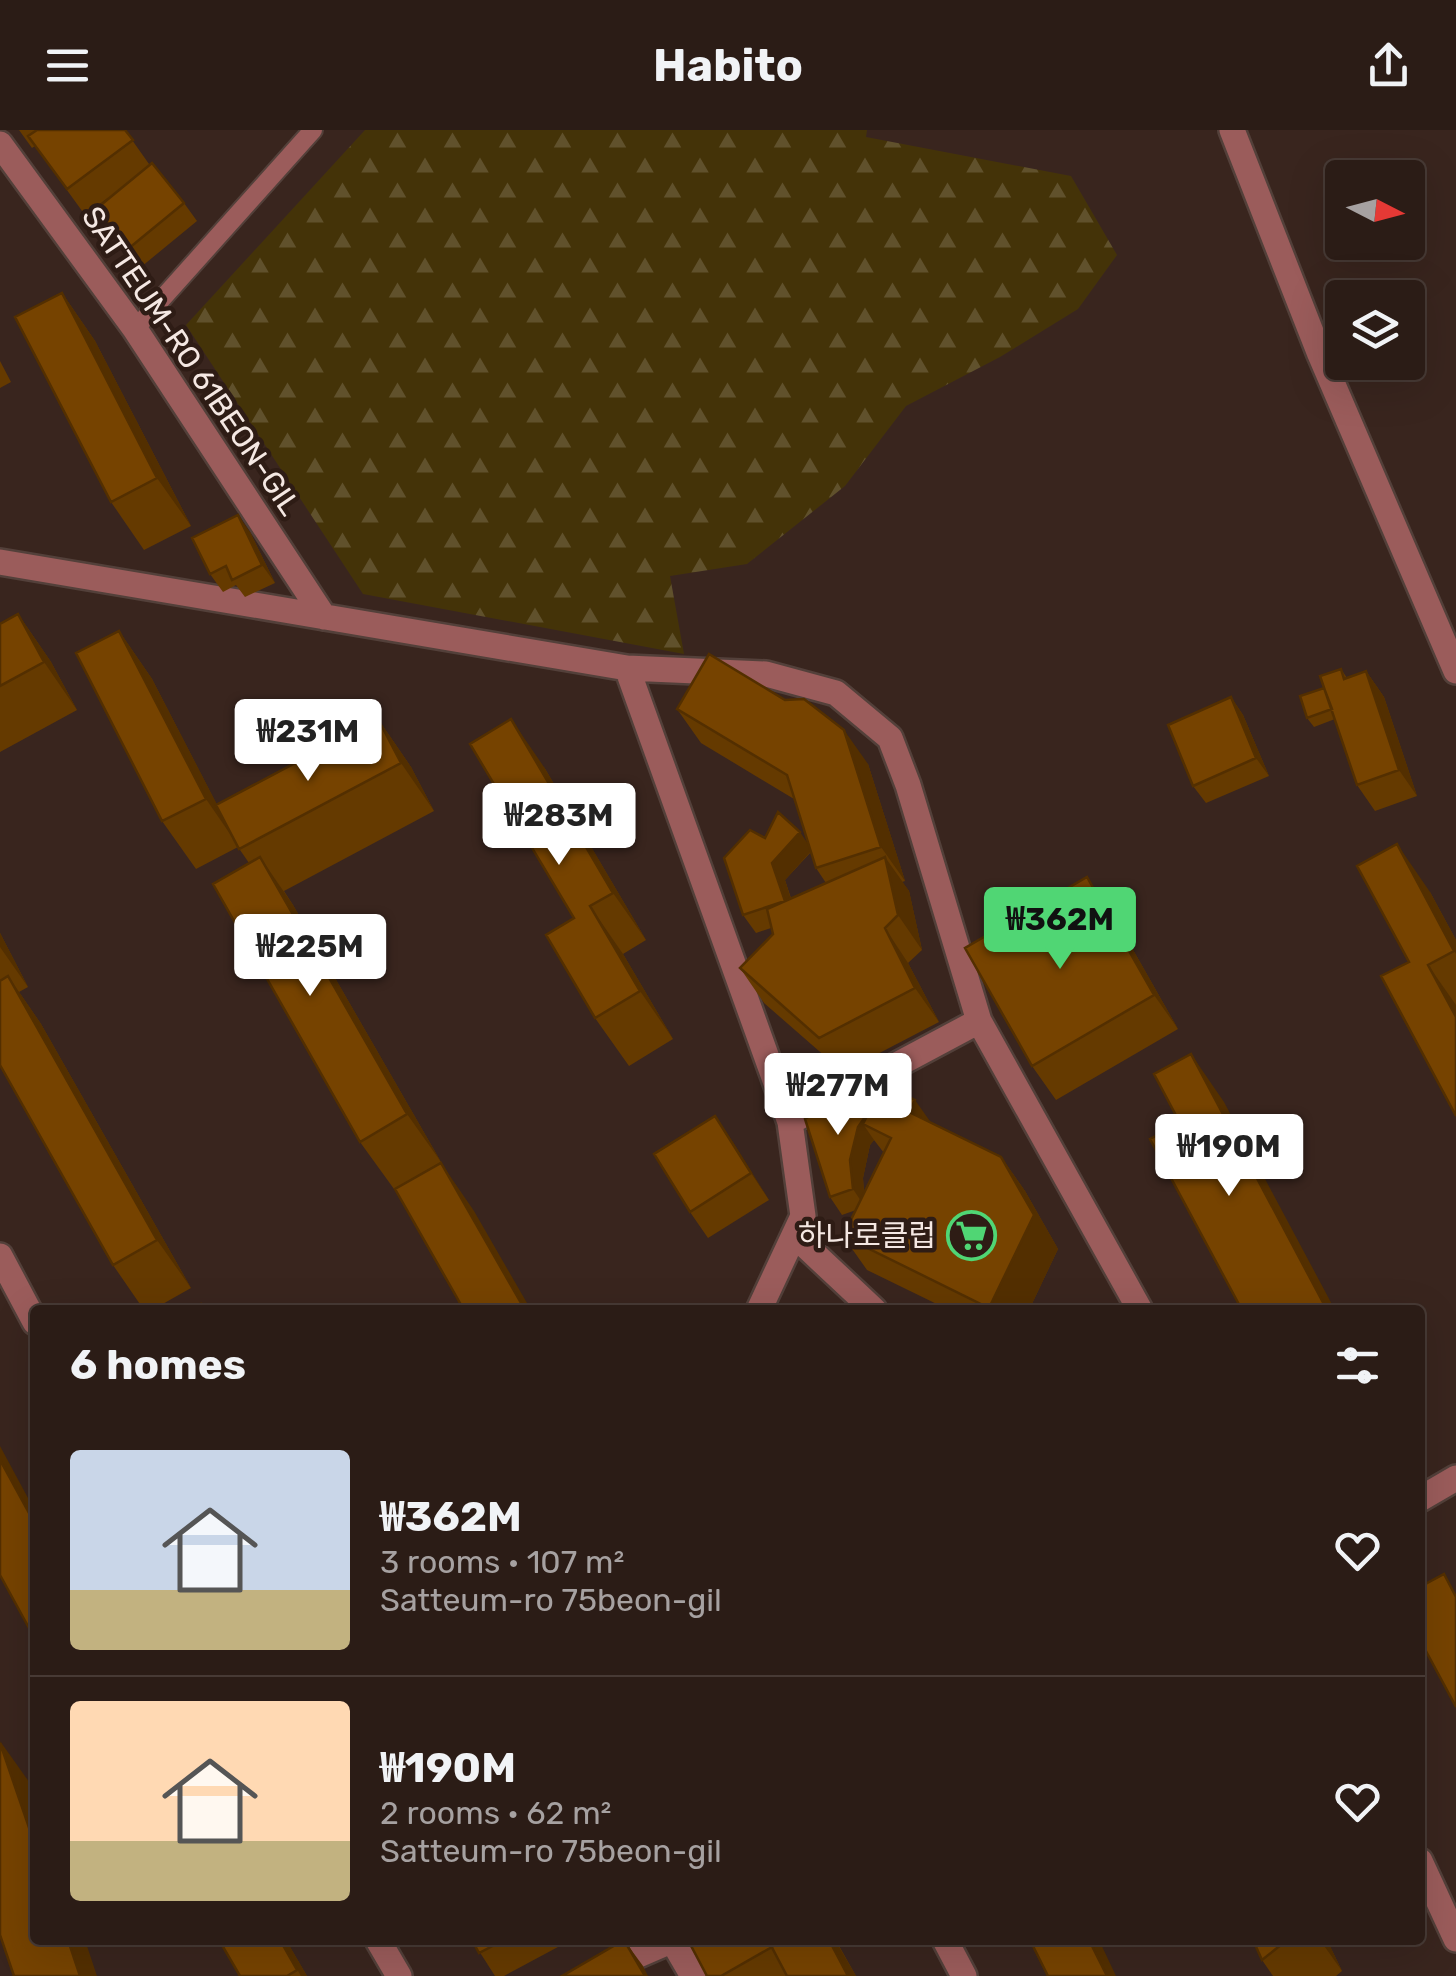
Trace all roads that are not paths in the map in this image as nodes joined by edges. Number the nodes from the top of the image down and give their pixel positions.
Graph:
1 (313, 130) edge
2 (1232, 130) edge
3 (0, 144) edge
4 (136, 330) junction
5 (0, 562) edge
6 (324, 617) junction
7 (628, 668) junction
8 (1456, 672) edge
9 (979, 1021) junction
10 (790, 1122) junction
11 (794, 1236) junction
12 (0, 1256) edge
13 (761, 1305) edge
14 (869, 1305) edge
15 (1137, 1305) edge
16 (30, 1313) edge
17 (1456, 1478) edge
18 (1425, 1496) edge
19 (1425, 1872) edge
20 (1456, 1939) edge
21 (382, 1945) edge
22 (661, 1945) edge
23 (675, 1945) edge
24 (948, 1945) edge
25 (399, 1976) edge
26 (590, 1976) edge
27 (693, 1976) edge
28 (964, 1976) edge

1 - 4 lane
2 - 8 street
3 - 4 street, SATTEUM-RO 61BEON-GIL
4 - 6 street, SATTEUM-RO 61BEON-GIL
5 - 6 street
6 - 7 street
7 - 9 street
7 - 10 street
9 - 10 street
9 - 15 street
10 - 11 street
11 - 13 street
11 - 14 street
12 - 16 street
17 - 18 street
19 - 20 street
21 - 25 street
22 - 26 street
23 - 27 street
24 - 28 street

